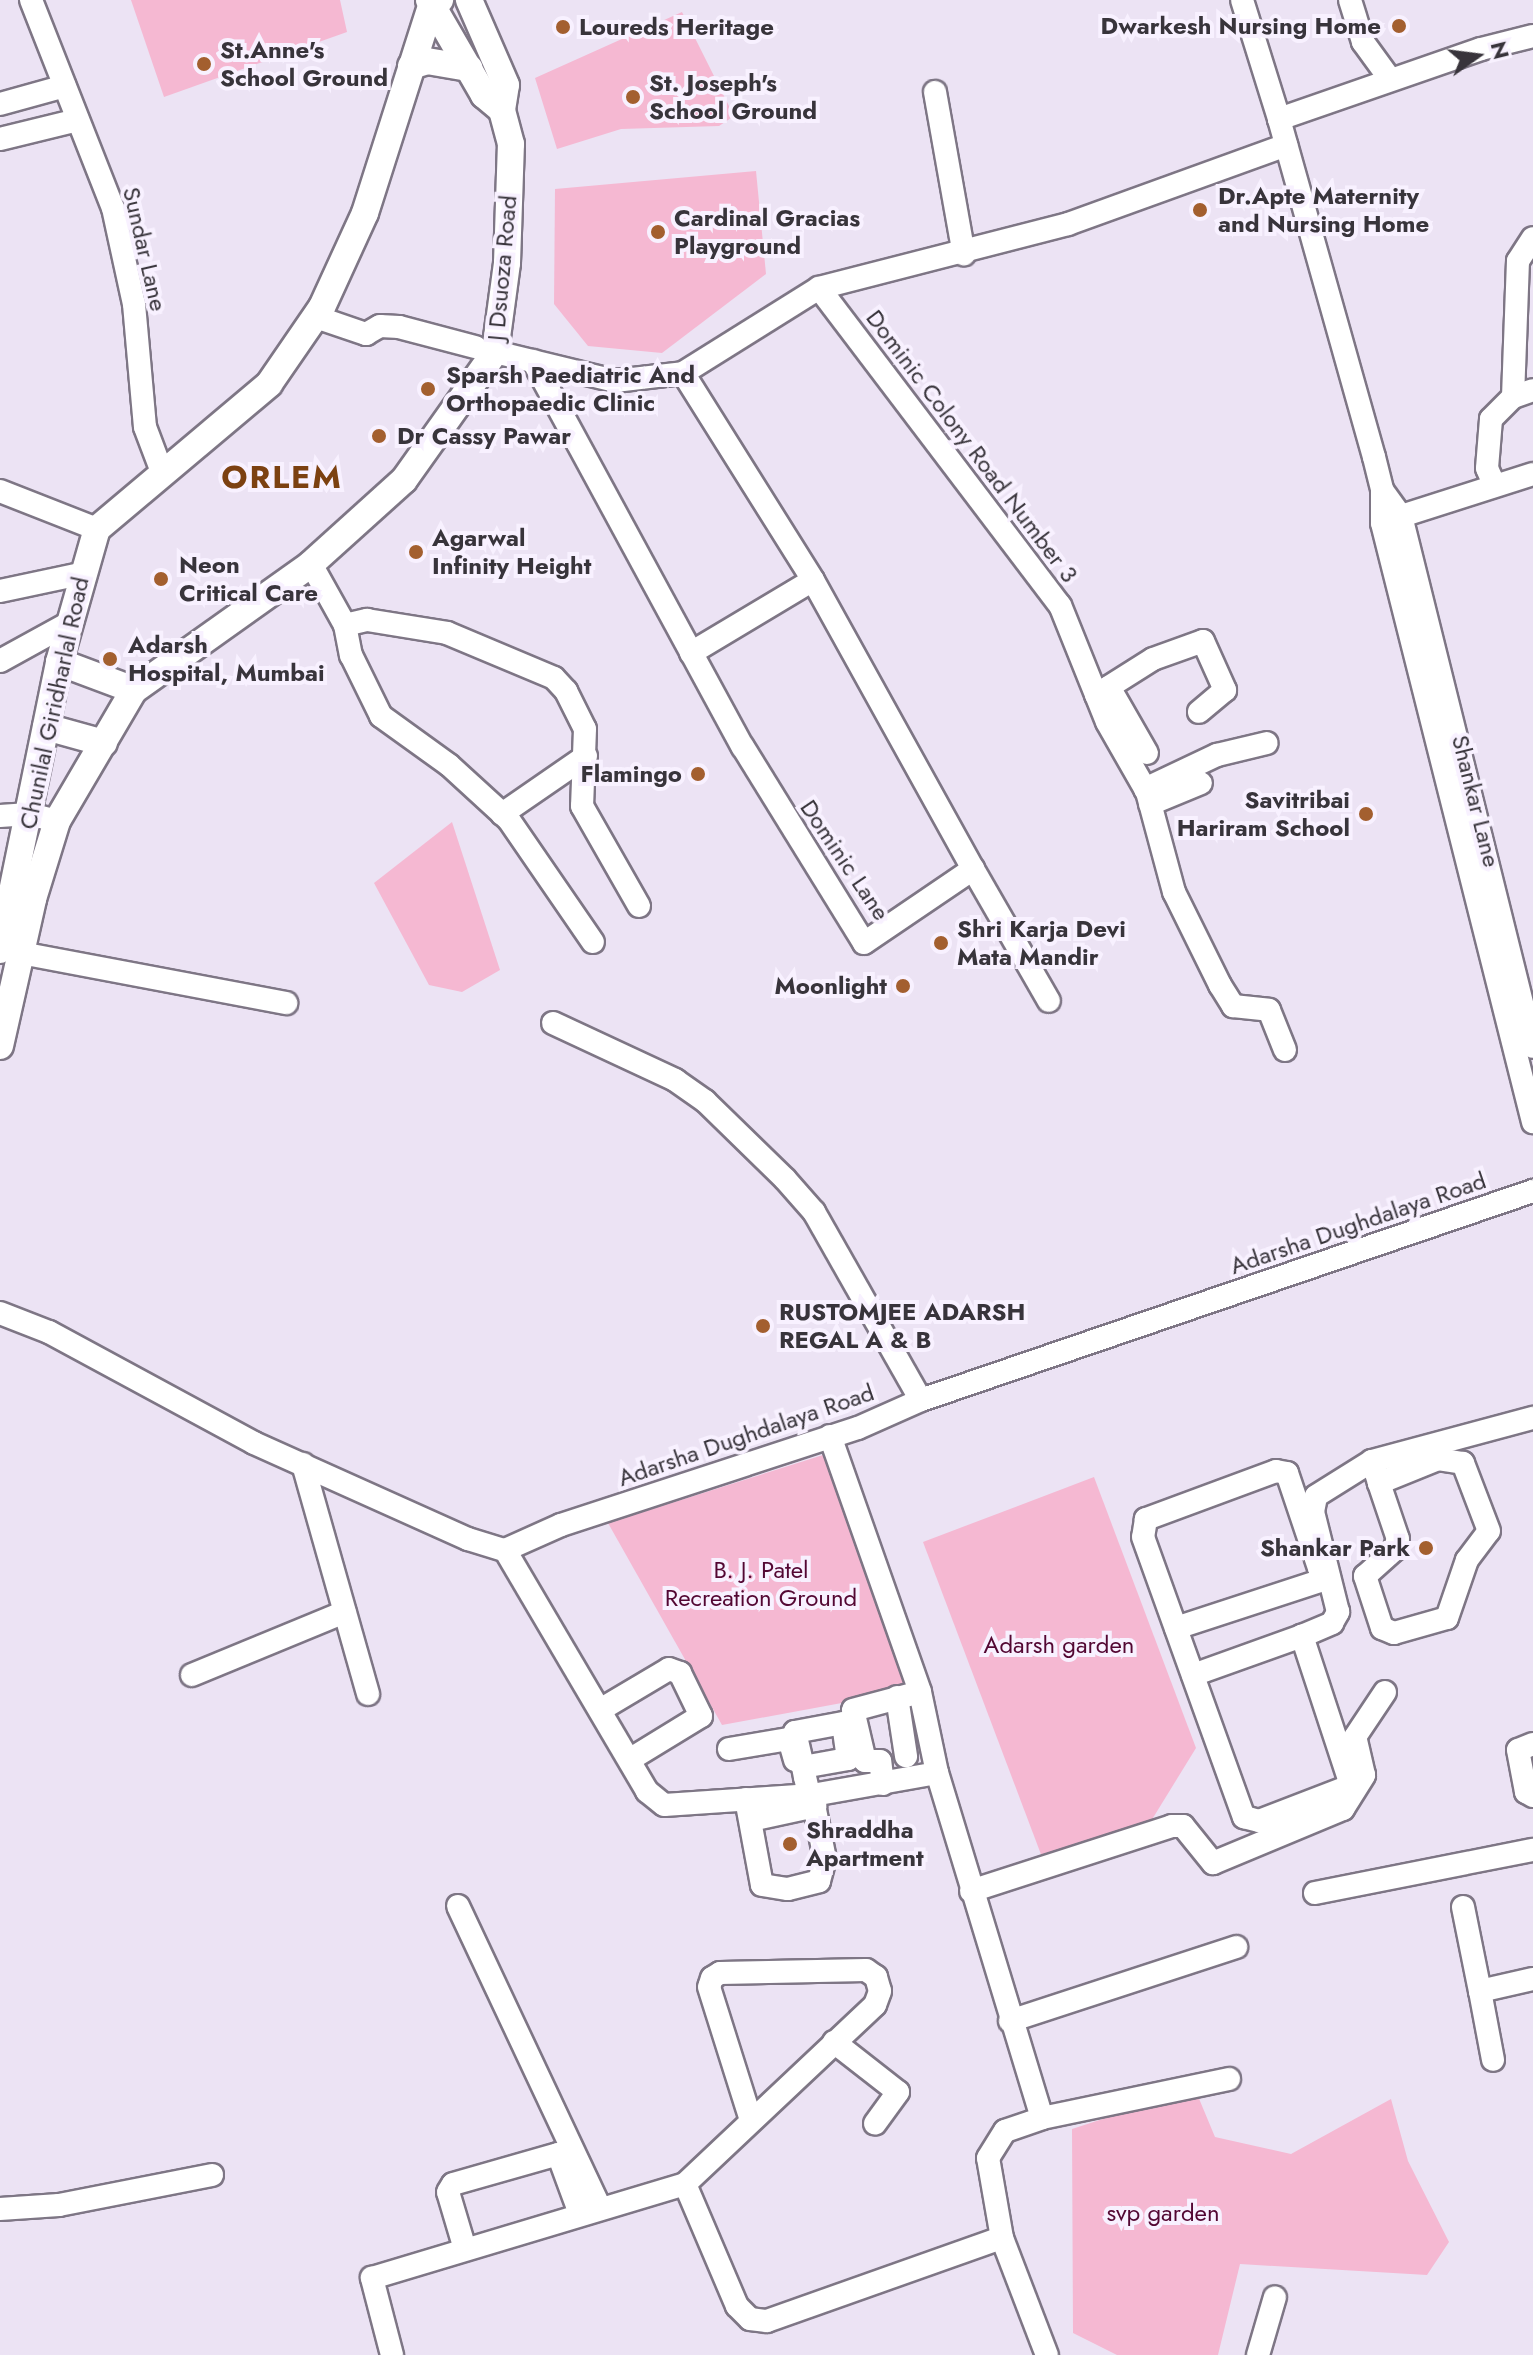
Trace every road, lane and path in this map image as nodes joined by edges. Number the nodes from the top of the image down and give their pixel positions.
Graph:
1 (31, 0) edge
2 (1242, 0) edge
3 (1350, 0) edge
4 (472, 1) edge
5 (434, 2) edge
6 (1533, 36) edge
7 (411, 66) junction
8 (469, 68) junction
9 (1390, 79) junction
10 (63, 80) junction
11 (935, 92) dead end
12 (0, 95) edge
13 (0, 104) edge
14 (502, 110) junction
15 (1279, 119) junction
16 (78, 120) junction
17 (0, 139) edge
18 (1286, 145) junction
19 (1533, 238) edge
20 (964, 254) junction
21 (819, 288) junction
22 (316, 317) junction
23 (485, 350) junction
24 (533, 361) junction
25 (683, 373) junction
26 (1523, 393) edge
27 (162, 472) junction
28 (1533, 474) edge
29 (1494, 484) junction
30 (0, 491) edge
31 (1391, 520) junction
32 (97, 529) junction
33 (311, 564) junction
34 (80, 574) junction
35 (813, 580) junction
36 (0, 591) edge
37 (69, 623) junction
38 (345, 625) junction
39 (691, 653) junction
40 (0, 661) edge
41 (59, 662) junction
42 (134, 690) junction
43 (1102, 691) junction
44 (1199, 712) dead end
45 (46, 727) junction
46 (104, 743) junction
47 (1267, 743) dead end
48 (1147, 753) dead end
49 (586, 756) junction
50 (1201, 783) dead end
51 (1147, 797) junction
52 (29, 814) junction
53 (502, 814) junction
54 (0, 816) edge
55 (57, 821) junction
56 (973, 869) junction
57 (639, 906) dead end
58 (593, 942) dead end
59 (11, 952) edge
60 (1514, 979) edge
61 (1049, 1001) dead end
62 (286, 1003) dead end
63 (553, 1023) dead end
64 (0, 1046) edge
65 (1533, 1047) edge
66 (1285, 1050) dead end
67 (1533, 1122) edge
68 (1533, 1191) edge
69 (0, 1313) edge
70 (921, 1400) junction
71 (1533, 1418) edge
72 (830, 1436) junction
73 (303, 1464) junction
74 (1376, 1472) junction
75 (1327, 1485) junction
76 (1305, 1493) dead end
77 (505, 1550) junction
78 (1329, 1578) junction
79 (345, 1612) junction
80 (1176, 1628) junction
81 (1302, 1636) junction
82 (192, 1675) dead end
83 (1193, 1675) junction
84 (920, 1692) junction
85 (1385, 1692) dead end
86 (368, 1694) dead end
87 (897, 1697) junction
88 (600, 1710) junction
89 (1533, 1744) edge
90 (729, 1749) dead end
91 (844, 1759) junction
92 (891, 1759) junction
93 (629, 1760) junction
94 (803, 1767) junction
95 (937, 1773) junction
96 (883, 1784) junction
97 (850, 1789) junction
98 (1533, 1796) edge
99 (810, 1798) junction
100 (748, 1809) junction
101 (1533, 1850) edge
102 (971, 1891) junction
103 (1315, 1893) dead end
104 (458, 1906) dead end
105 (1463, 1907) dead end
106 (1236, 1947) dead end
107 (1533, 1979) edge
108 (1480, 1991) junction
109 (1010, 2021) junction
110 (834, 2042) junction
111 (1493, 2060) dead end
112 (1229, 2079) dead end
113 (750, 2117) junction
114 (1042, 2118) junction
115 (875, 2124) dead end
116 (212, 2175) dead end
117 (685, 2184) junction
118 (0, 2209) edge
119 (589, 2209) junction
120 (1002, 2238) junction
121 (465, 2249) junction
122 (1275, 2297) dead end
123 (392, 2355) edge
124 (1047, 2355) edge
125 (1258, 2355) edge

1 - 10 street, Sundar Lane
2 - 15 street, Shankar Lane
3 - 9 street
4 - 14 main road, J Dsuoza Road
5 - 7 main road, Chunilal Giridharlal Road
5 - 8 main road
6 - 9 street
7 - 8 main road
7 - 22 main road, Chunilal Giridharlal Road
8 - 14 main road
9 - 15 street
10 - 12 street
10 - 13 street
10 - 16 street, Sundar Lane
11 - 20 street
14 - 23 main road, J Dsuoza Road
15 - 18 street, Shankar Lane
16 - 17 street
16 - 27 street, Sundar Lane
18 - 20 street
18 - 31 street, Shankar Lane
19 - 26 street
20 - 21 street
21 - 25 street
21 - 43 street, Dominic Colony Road Number 3
22 - 23 street
22 - 27 main road, Chunilal Giridharlal Road
23 - 24 street
23 - 33 main road, J Dsuoza Road
24 - 25 street
24 - 39 street, Dominic Lane
25 - 35 street
26 - 29 street
27 - 32 main road, Chunilal Giridharlal Road
28 - 29 street
29 - 31 street
30 - 32 street
31 - 60 street, Shankar Lane
32 - 34 main road, Chunilal Giridharlal Road
33 - 38 street
33 - 42 main road, J Dsuoza Road
34 - 36 street
34 - 37 main road, Chunilal Giridharlal Road
35 - 39 street
35 - 56 street
37 - 40 street
37 - 41 main road, Chunilal Giridharlal Road
38 - 49 street
38 - 53 street
39 - 56 street, Dominic Lane
41 - 42 main road
41 - 45 main road, Chunilal Giridharlal Road
42 - 46 main road, J Dsuoza Road
43 - 44 street
43 - 48 street
43 - 51 street, Dominic Colony Road Number 3
45 - 46 main road
45 - 52 main road, Chunilal Giridharlal Road
46 - 55 main road, J Dsuoza Road
47 - 51 street
49 - 53 street
49 - 57 street
50 - 51 street
51 - 66 street, Dominic Colony Road Number 3
52 - 54 street
52 - 55 street
52 - 59 main road, Chunilal Giridharlal Road
53 - 58 street
55 - 59 main road, Chunilal Giridharlal Road
56 - 61 street
59 - 62 street
59 - 64 main road, Chunilal Giridharlal Road
60 - 65 street, Shankar Lane
60 - 67 street, Shankar Lane
63 - 70 street
68 - 70 street, Adarsha Dughdalaya Road
69 - 73 street
70 - 72 street, Adarsha Dughdalaya Road
71 - 74 street
72 - 77 street, Adarsha Dughdalaya Road
72 - 84 street
73 - 77 street
73 - 79 street
74 - 74 street
74 - 75 street
75 - 76 street
75 - 78 street
77 - 88 street
78 - 80 street
78 - 80 street
78 - 81 street
79 - 82 street
79 - 86 street
80 - 83 street
81 - 83 street
81 - 83 street
84 - 87 street
84 - 95 street
85 - 102 street
87 - 92 street
87 - 92 street
88 - 93 street
88 - 93 street
89 - 98 street
90 - 99 street
91 - 94 street
91 - 94 street
91 - 97 street
92 - 96 street
93 - 100 street
94 - 99 street
95 - 96 street
95 - 102 street
96 - 97 street
97 - 99 street
99 - 100 street
99 - 100 street
101 - 103 street
102 - 109 street
104 - 119 street
105 - 108 street
106 - 109 street
107 - 108 street
108 - 111 street
109 - 114 street
110 - 113 street
110 - 113 street
110 - 115 street
112 - 114 street
113 - 117 street
114 - 120 street
116 - 118 street
117 - 119 street
117 - 120 street
119 - 121 street
119 - 121 street
120 - 124 street
121 - 123 street
122 - 125 street

